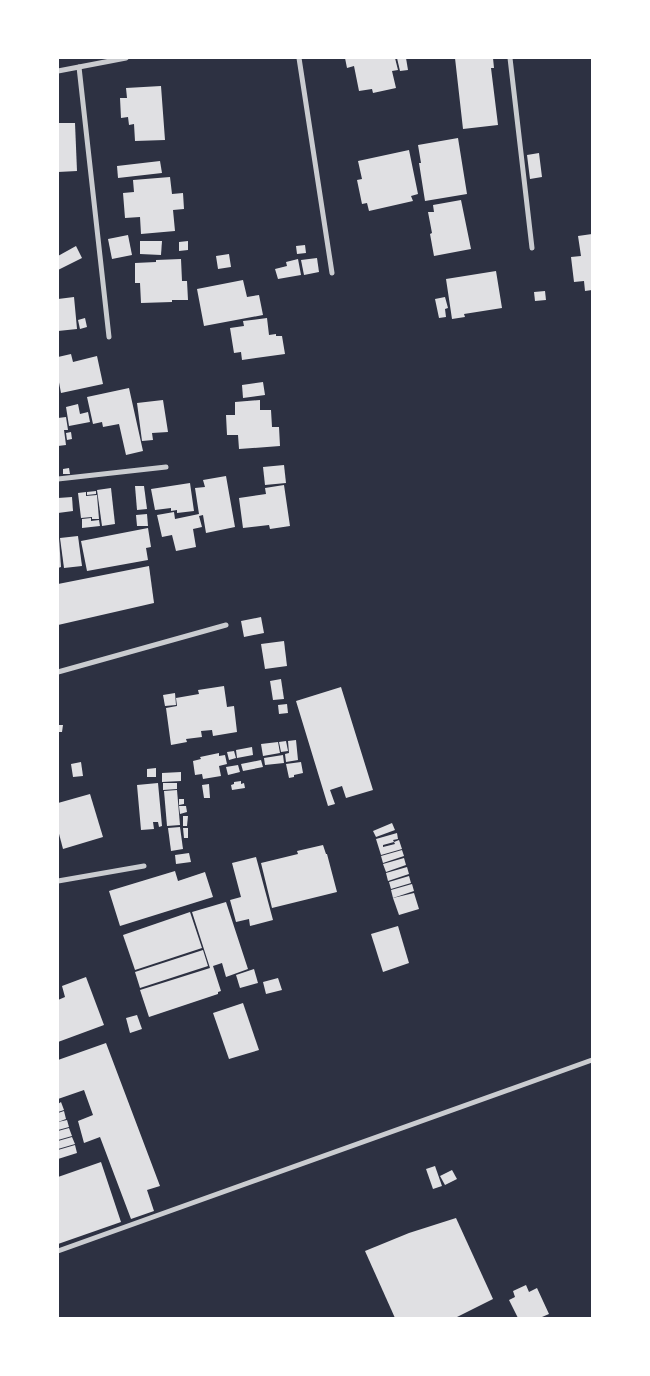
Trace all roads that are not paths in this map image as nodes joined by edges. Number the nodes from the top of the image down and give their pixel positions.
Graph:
1 (126, 58) edge
2 (299, 58) edge
3 (510, 58) edge
4 (79, 67) junction
5 (58, 71) edge
6 (532, 248) dead end
7 (332, 273) dead end
8 (109, 337) dead end
9 (166, 467) dead end
10 (58, 479) edge
11 (226, 625) dead end
12 (58, 672) edge
13 (144, 866) dead end
14 (58, 882) edge
15 (592, 1060) edge
16 (58, 1251) edge

1 - 4 street
2 - 7 street
3 - 6 street
4 - 5 street
4 - 8 street
9 - 10 street
11 - 12 street
13 - 14 street
15 - 16 street

